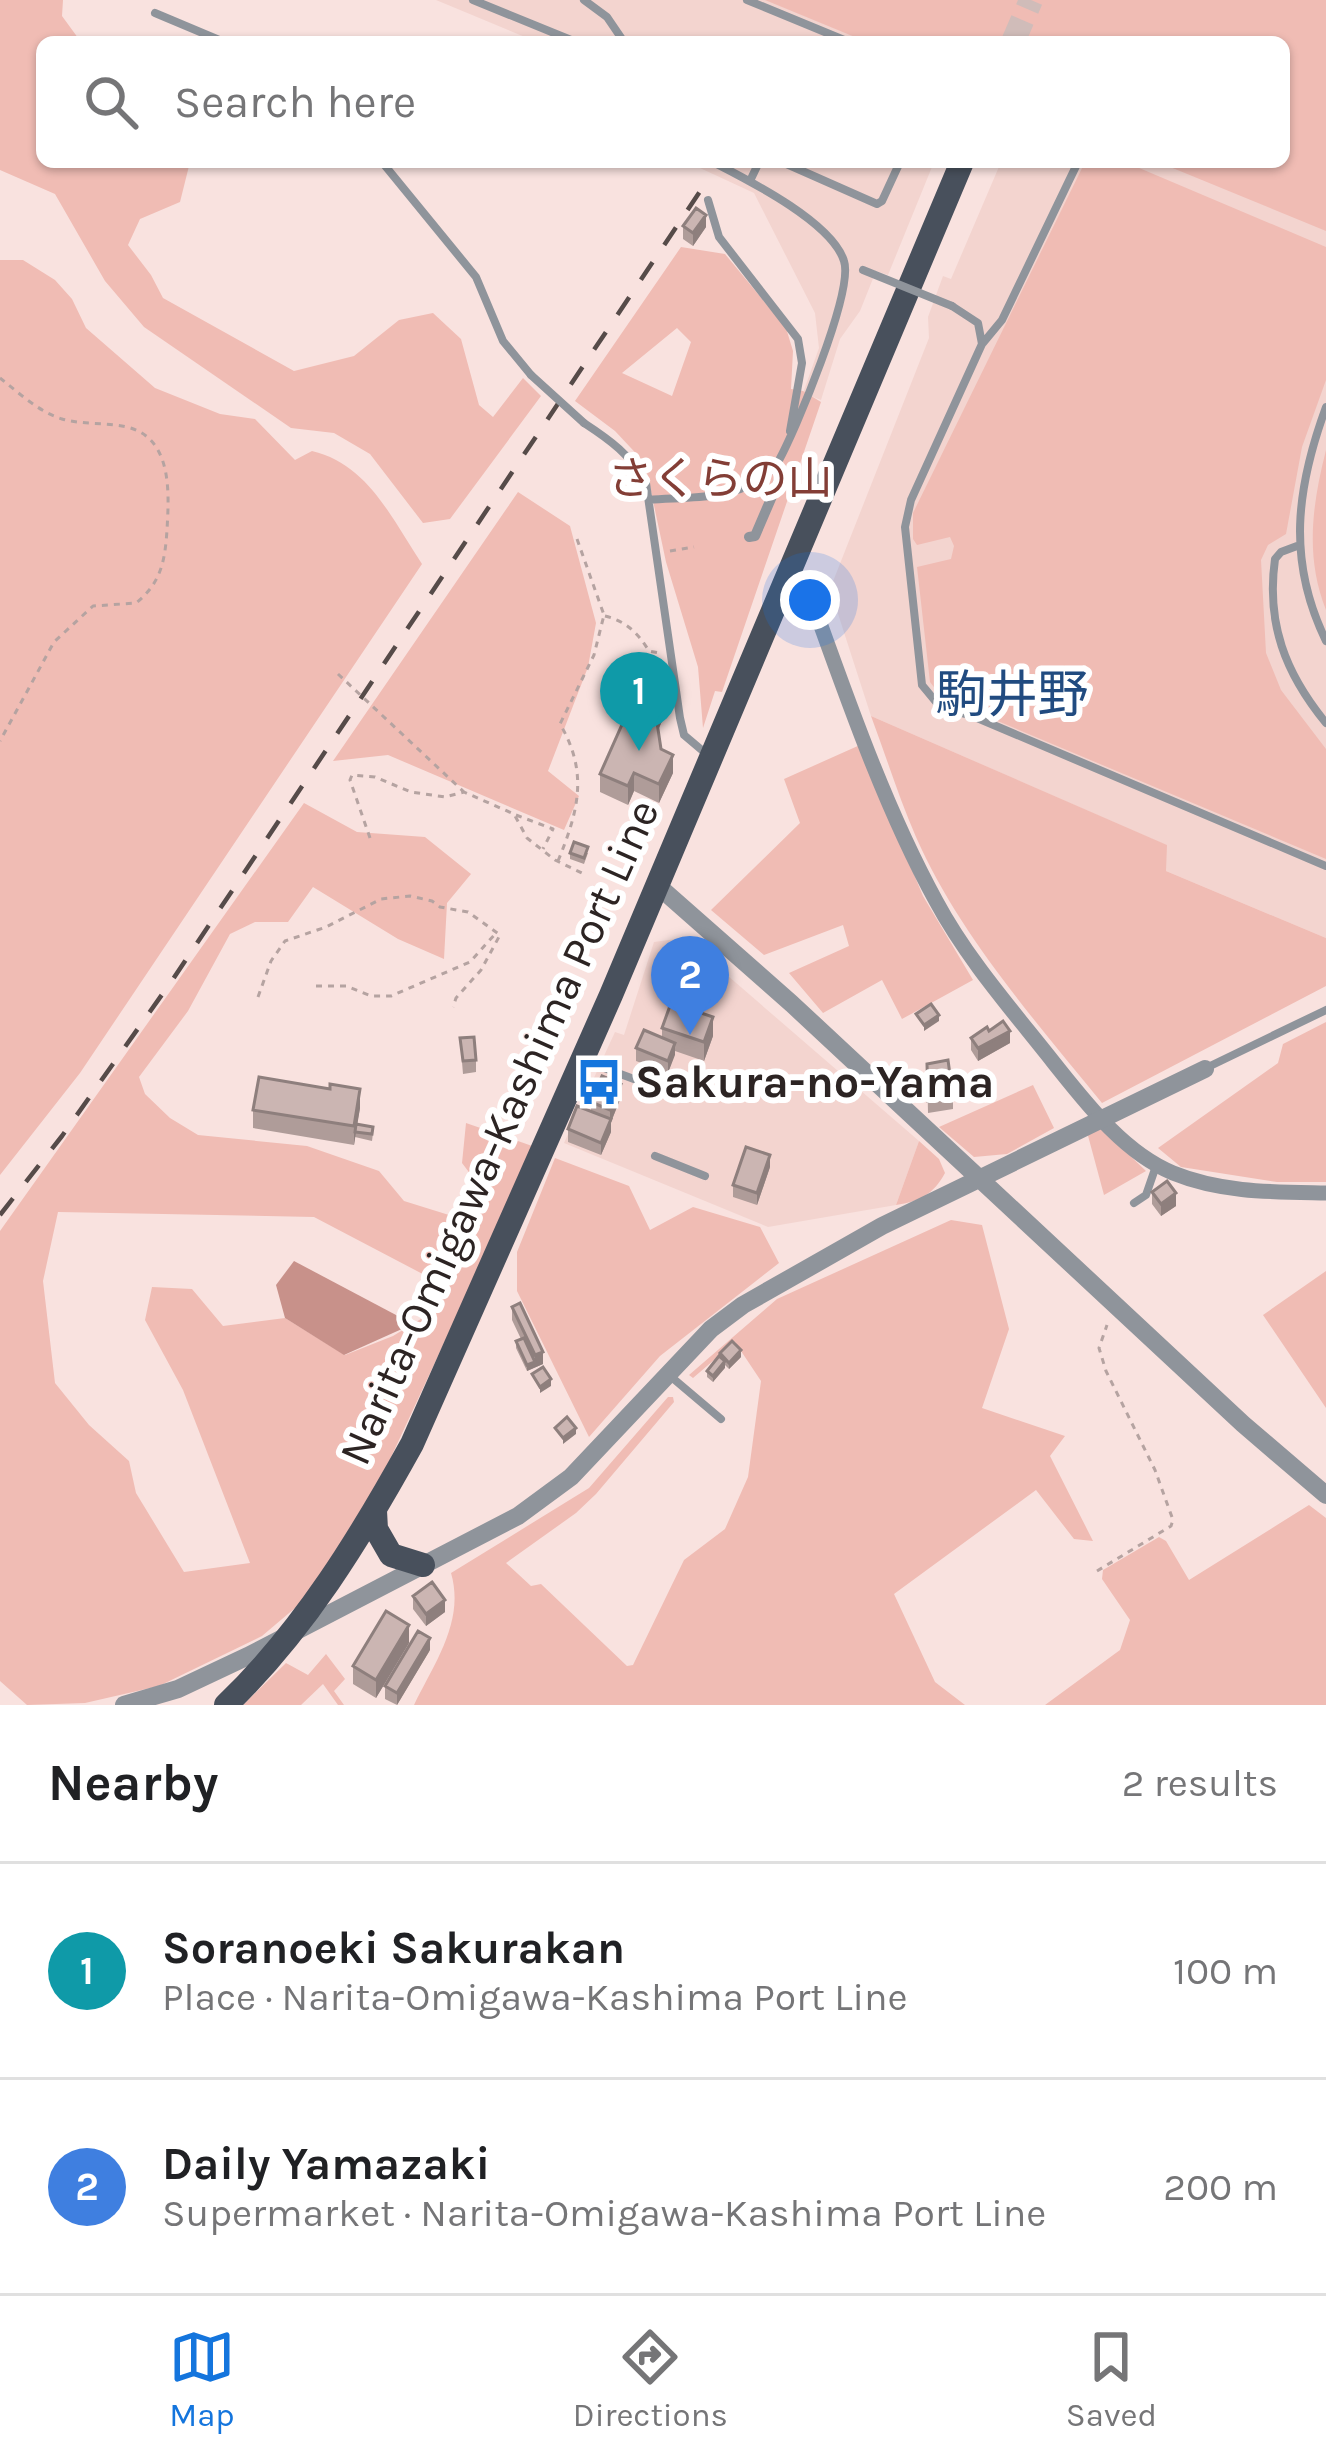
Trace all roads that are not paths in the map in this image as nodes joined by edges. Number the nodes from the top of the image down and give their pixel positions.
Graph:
1 (473, 0) edge
2 (584, 0) edge
3 (747, 0) edge
4 (155, 13) dead end
5 (210, 36) edge
6 (561, 36) edge
7 (620, 36) edge
8 (834, 36) edge
9 (387, 168) edge
10 (725, 168) edge
11 (756, 168) edge
12 (796, 168) edge
13 (897, 168) edge
14 (959, 168) edge
15 (1075, 168) edge
16 (750, 181) junction
17 (708, 200) dead end
18 (845, 264) junction
19 (982, 344) junction
20 (1326, 407) edge
21 (790, 432) junction
22 (782, 473) dead end
23 (649, 500) junction
24 (749, 537) dead end
25 (1297, 546) junction
26 (789, 572) junction
27 (1326, 641) edge
28 (1326, 723) edge
29 (711, 758) junction
30 (1326, 866) edge
31 (657, 885) junction
32 (1326, 1010) edge
33 (581, 1060) junction
34 (1205, 1069) joint
35 (677, 1095) dead end
36 (1101, 1117) junction
37 (655, 1156) dead end
38 (1156, 1165) junction
39 (705, 1176) dead end
40 (981, 1180) junction
41 (1326, 1193) edge
42 (1134, 1203) dead end
43 (669, 1375) junction
44 (721, 1419) dead end
45 (1326, 1495) edge
46 (375, 1511) junction
47 (423, 1565) junction
48 (297, 1629) junction
49 (124, 1705) edge
50 (226, 1705) edge

1 - 6 lane
2 - 7 lane
3 - 8 lane
4 - 5 lane
9 - 23 lane, bridge
10 - 16 lane
11 - 16 lane
12 - 13 lane
14 - 26 main road, Narita-Omigawa-Kashima Port Line
15 - 19 lane
16 - 18 lane
17 - 21 lane
18 - 19 lane, bridge
18 - 21 lane
19 - 30 lane
20 - 25 lane
21 - 23 lane
22 - 24 street
23 - 29 lane
25 - 27 lane
25 - 28 lane
26 - 29 main road, Narita-Omigawa-Kashima Port Line
26 - 36 street
29 - 31 main road, Narita-Omigawa-Kashima Port Line
31 - 33 main road, Narita-Omigawa-Kashima Port Line
31 - 40 street
32 - 34 lane
33 - 35 lane
33 - 46 main road, Narita-Omigawa-Kashima Port Line
34 - 36 street
36 - 38 street
36 - 40 street
37 - 39 lane
38 - 41 street
38 - 42 lane
40 - 43 street
40 - 45 street
43 - 44 lane
43 - 47 street
46 - 47 main road
46 - 48 main road, Narita-Omigawa-Kashima Port Line
47 - 48 street
48 - 49 street
48 - 50 main road, Narita-Omigawa-Kashima Port Line

